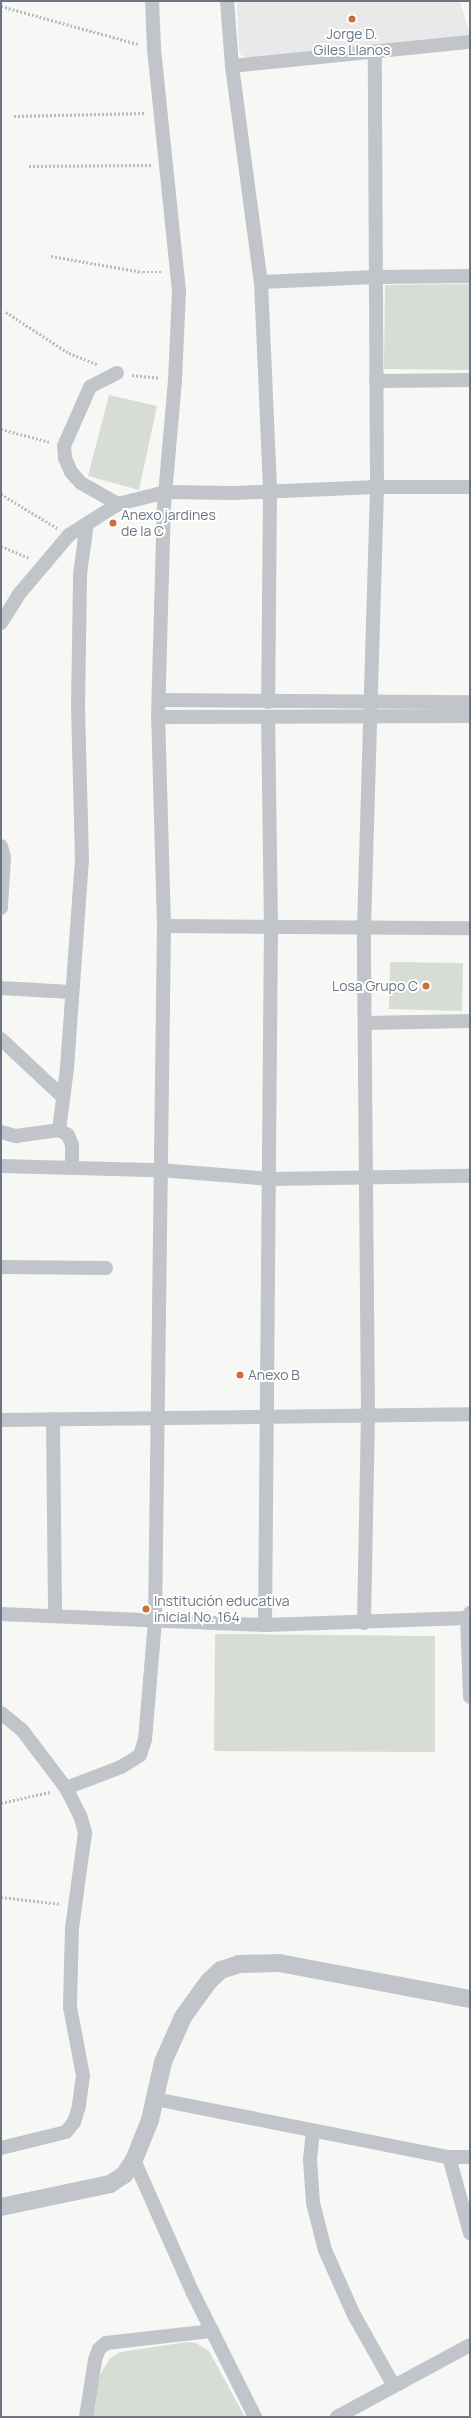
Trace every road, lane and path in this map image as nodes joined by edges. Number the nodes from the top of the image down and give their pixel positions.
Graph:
1 (152, 1) edge
2 (226, 1) edge
3 (1, 6) edge
4 (470, 42) edge
5 (154, 48) junction
6 (375, 53) junction
7 (232, 66) junction
8 (161, 113) junction
9 (14, 116) dead end
10 (166, 164) junction
11 (29, 166) dead end
12 (51, 256) dead end
13 (177, 272) junction
14 (470, 276) edge
15 (376, 277) junction
16 (261, 282) junction
17 (6, 312) dead end
18 (117, 373) junction
19 (175, 380) junction
20 (470, 380) edge
21 (376, 381) junction
22 (1, 429) edge
23 (64, 446) junction
24 (377, 487) junction
25 (470, 487) edge
26 (270, 491) junction
27 (166, 492) junction
28 (1, 494) edge
29 (118, 504) junction
30 (87, 523) junction
31 (69, 535) junction
32 (1, 546) edge
33 (44, 564) junction
34 (1, 623) edge
35 (159, 700) junction
36 (268, 702) junction
37 (470, 702) edge
38 (369, 708) junction
39 (470, 716) edge
40 (158, 717) junction
41 (268, 717) junction
42 (1, 846) edge
43 (1, 908) edge
44 (164, 926) junction
45 (270, 927) junction
46 (364, 927) junction
47 (470, 928) edge
48 (1, 988) edge
49 (71, 992) junction
50 (470, 1021) edge
51 (365, 1023) junction
52 (1, 1039) edge
53 (63, 1097) junction
54 (59, 1130) junction
55 (1, 1132) edge
56 (1, 1166) edge
57 (72, 1168) junction
58 (159, 1170) junction
59 (470, 1176) edge
60 (368, 1178) junction
61 (270, 1179) junction
62 (1, 1267) edge
63 (106, 1268) dead end
64 (368, 1414) junction
65 (470, 1414) edge
66 (158, 1417) junction
67 (266, 1418) junction
68 (53, 1419) junction
69 (1, 1420) edge
70 (1, 1614) edge
71 (54, 1615) junction
72 (469, 1616) edge
73 (155, 1622) junction
74 (364, 1623) junction
75 (265, 1625) junction
76 (470, 1696) edge
77 (1, 1714) edge
78 (66, 1788) junction
79 (1, 1803) edge
80 (1, 1897) edge
81 (75, 1905) junction
82 (470, 1999) edge
83 (155, 2099) junction
84 (313, 2131) junction
85 (1, 2148) edge
86 (449, 2157) junction
87 (470, 2157) edge
88 (134, 2160) junction
89 (1, 2207) edge
90 (470, 2233) edge
91 (212, 2331) junction
92 (470, 2345) edge
93 (394, 2386) junction
94 (86, 2417) edge
95 (255, 2417) edge
96 (337, 2417) edge

1 - 5 street
2 - 7 street
3 - 5 path
4 - 6 street
5 - 8 street
6 - 7 street
6 - 15 street
7 - 16 street
8 - 9 path
8 - 10 street
10 - 11 path
10 - 13 street
12 - 13 path
13 - 19 street
14 - 15 street
15 - 16 street
15 - 21 street
16 - 26 street
17 - 18 path
18 - 19 path
18 - 23 street
19 - 27 street
20 - 21 street
21 - 24 street
22 - 23 path
23 - 29 street
24 - 25 street
24 - 26 street
24 - 38 street
26 - 27 street
26 - 36 street
27 - 29 street
27 - 35 street
28 - 31 path
29 - 30 street
30 - 31 street
30 - 49 street
31 - 33 street
32 - 33 path
33 - 34 street
35 - 36 street
35 - 40 street
36 - 38 street
37 - 38 street
38 - 39 street
38 - 41 street
38 - 46 street
40 - 41 street
40 - 44 street
41 - 45 street
42 - 43 street
44 - 45 street
44 - 58 street
45 - 46 street
45 - 61 street
46 - 47 street
46 - 51 street
48 - 49 street
49 - 53 street
50 - 51 street
51 - 60 street
52 - 53 street
53 - 54 street
54 - 55 street
54 - 57 street
56 - 57 street
57 - 58 street
58 - 61 street
58 - 66 street
59 - 60 street
60 - 61 street
60 - 64 street
61 - 67 street
62 - 63 street
64 - 65 street
64 - 67 street
64 - 74 street
66 - 67 street
66 - 68 street
66 - 73 street
67 - 75 street
68 - 69 street
68 - 71 street
70 - 71 street
71 - 73 street
72 - 74 street
72 - 76 street
73 - 75 street
73 - 78 street
74 - 75 street
77 - 78 street
78 - 79 path
78 - 81 street
80 - 81 path
81 - 85 street
82 - 83 street
83 - 84 street
83 - 88 street
84 - 86 street
84 - 93 street
86 - 87 street
86 - 90 street
88 - 89 street
88 - 91 street
91 - 94 street
91 - 95 street
92 - 93 street
93 - 96 street

